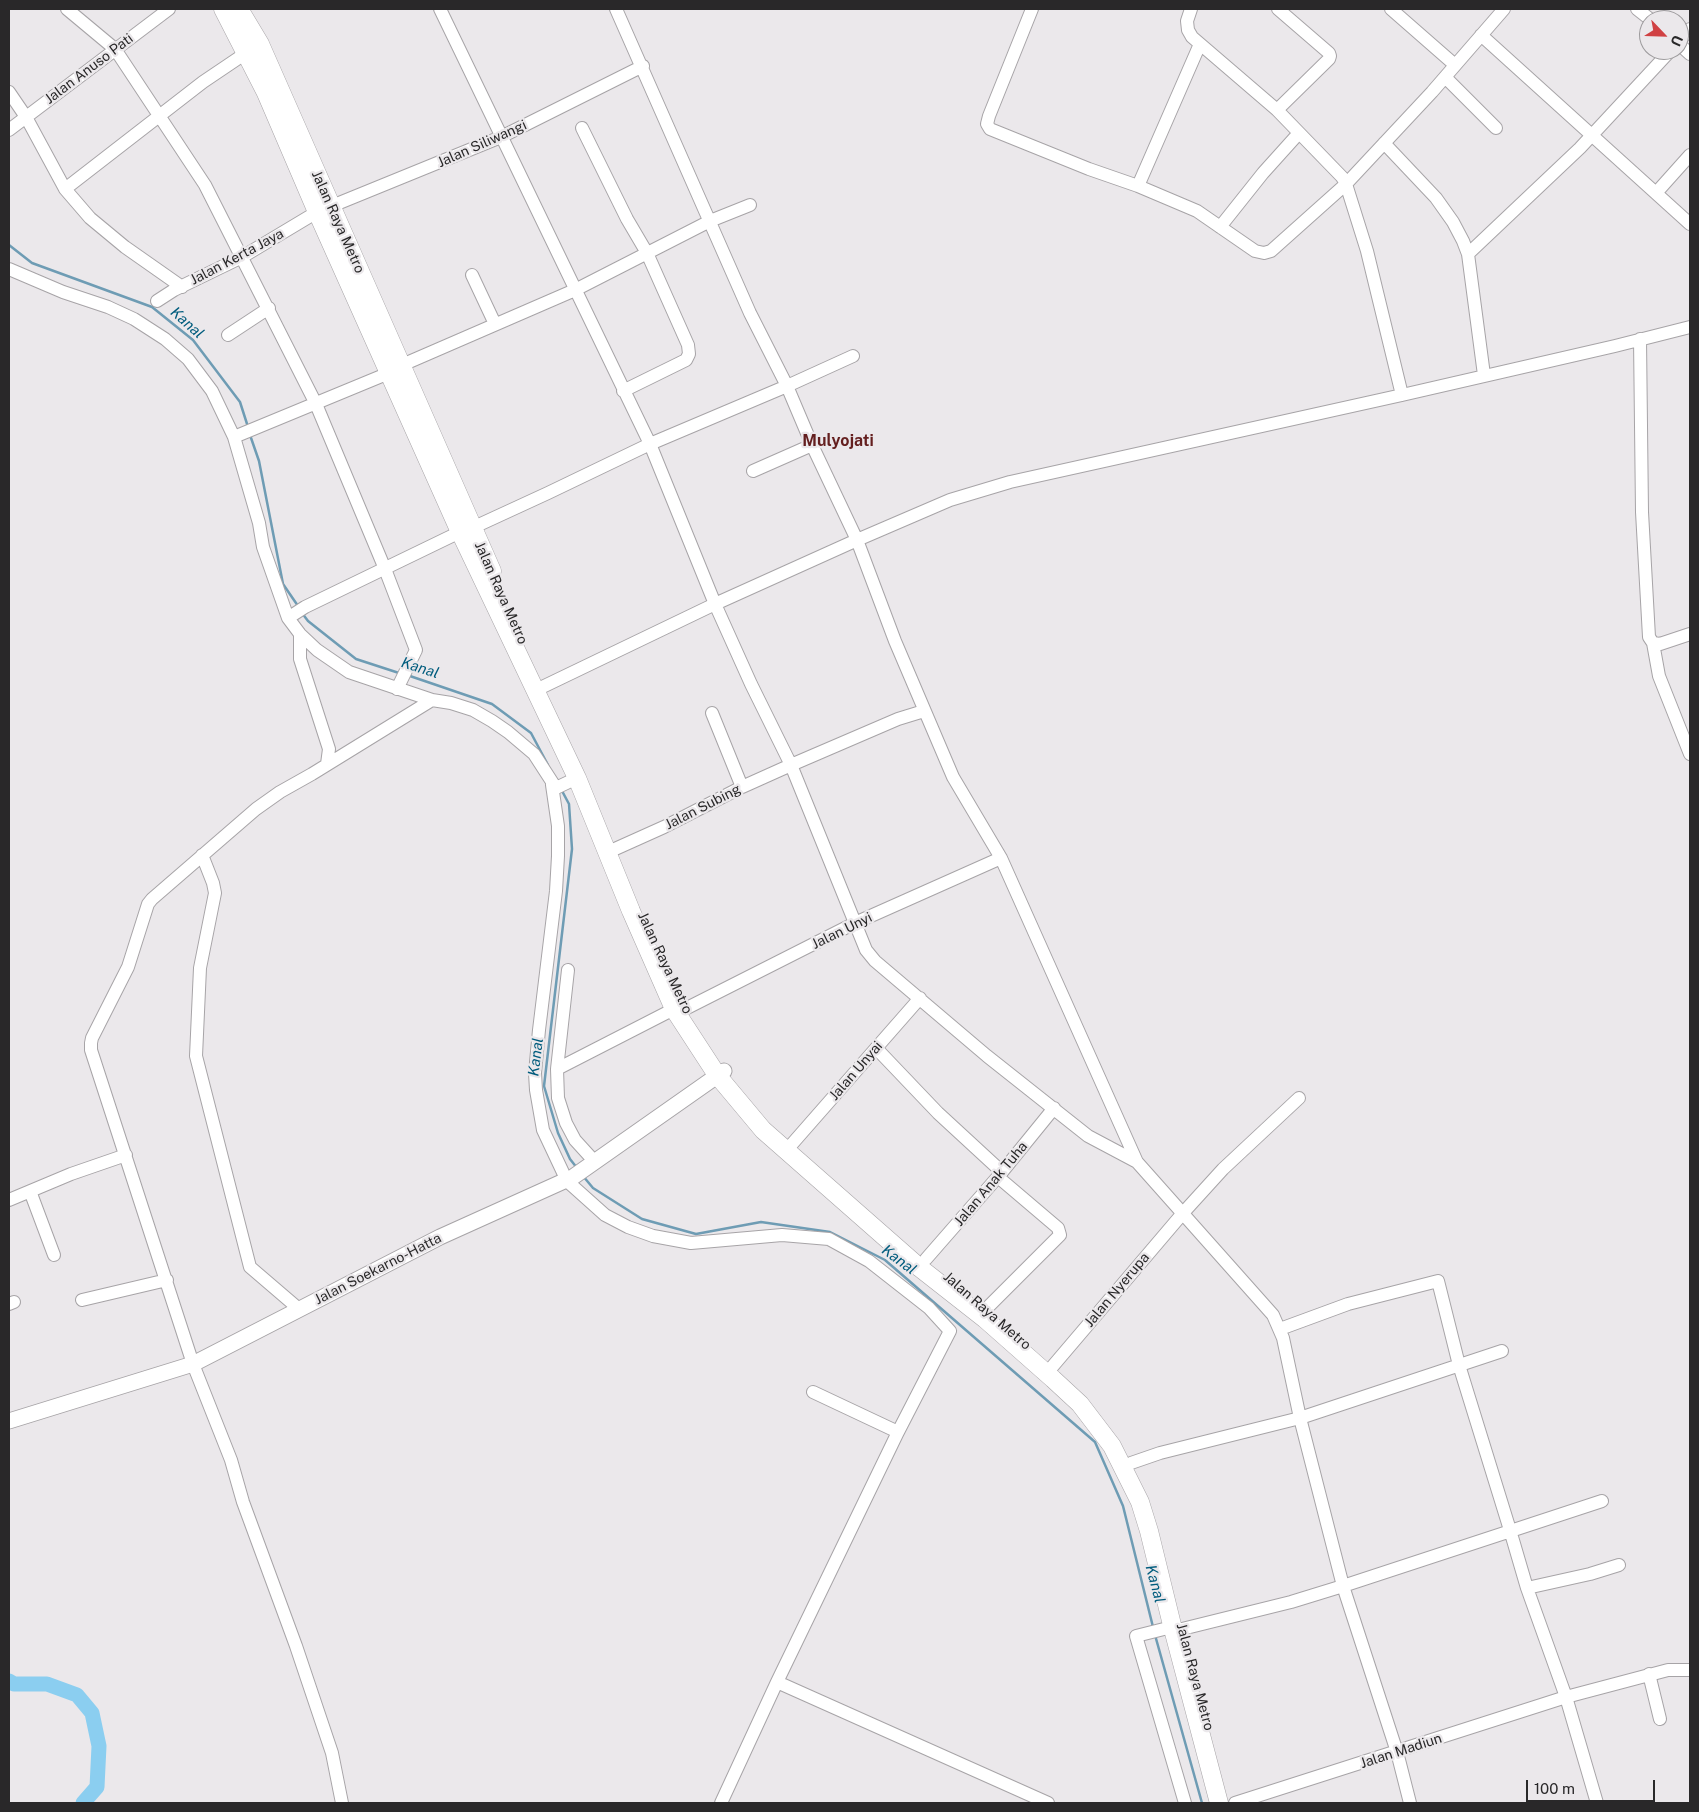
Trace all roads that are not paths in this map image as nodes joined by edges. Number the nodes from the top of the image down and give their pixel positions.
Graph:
1 (67, 9) edge
2 (169, 9) edge
3 (222, 9) edge
4 (239, 9) edge
5 (440, 9) edge
6 (616, 9) edge
7 (1032, 9) edge
8 (1191, 9) edge
9 (1278, 9) edge
10 (1391, 9) edge
11 (1504, 9) edge
12 (1481, 36) junction
13 (1200, 44) junction
14 (115, 50) junction
15 (246, 53) junction
16 (1662, 60) edge
17 (1455, 65) junction
18 (643, 66) junction
19 (1445, 77) junction
20 (9, 92) edge
21 (1277, 110) junction
22 (26, 117) junction
23 (159, 117) junction
24 (582, 128) dead end
25 (1496, 128) dead end
26 (9, 130) edge
27 (1299, 133) junction
28 (1592, 135) junction
29 (501, 137) junction
30 (1384, 143) junction
31 (1690, 155) edge
32 (1346, 184) junction
33 (1144, 188) junction
34 (65, 189) junction
35 (1656, 193) junction
36 (750, 205) dead end
37 (324, 209) junction
38 (710, 221) junction
39 (1690, 224) edge
40 (1220, 227) junction
41 (647, 254) junction
42 (1468, 254) junction
43 (242, 257) junction
44 (9, 269) edge
45 (472, 275) dead end
46 (182, 287) junction
47 (575, 290) junction
48 (157, 301) dead end
49 (269, 308) junction
50 (495, 324) junction
51 (1690, 327) edge
52 (228, 335) dead end
53 (1640, 339) junction
54 (854, 356) dead end
55 (395, 369) junction
56 (1484, 375) junction
57 (787, 386) junction
58 (624, 391) junction
59 (1402, 396) junction
60 (316, 404) junction
61 (236, 436) junction
62 (650, 444) junction
63 (812, 445) junction
64 (754, 471) dead end
65 (466, 530) junction
66 (857, 540) junction
67 (385, 569) junction
68 (715, 604) junction
69 (296, 613) junction
70 (300, 634) junction
71 (1690, 634) edge
72 (1653, 643) junction
73 (398, 686) junction
74 (539, 689) junction
75 (432, 700) junction
76 (924, 711) junction
77 (712, 713) dead end
78 (1690, 754) edge
79 (327, 764) junction
80 (791, 765) junction
81 (575, 780) junction
82 (555, 786) junction
83 (742, 787) junction
84 (615, 849) junction
85 (202, 855) junction
86 (1000, 858) junction
87 (855, 924) junction
88 (568, 970) dead end
89 (920, 998) junction
90 (680, 1009) junction
91 (876, 1048) junction
92 (557, 1069) junction
93 (721, 1073) junction
94 (1300, 1098) dead end
95 (1054, 1108) junction
96 (792, 1144) junction
97 (126, 1155) junction
98 (1137, 1162) junction
99 (592, 1164) junction
100 (1000, 1174) junction
101 (570, 1179) junction
102 (30, 1191) junction
103 (9, 1200) edge
104 (1183, 1213) junction
105 (54, 1255) dead end
106 (926, 1259) junction
107 (167, 1280) junction
108 (82, 1300) dead end
109 (300, 1309) junction
110 (986, 1309) junction
111 (1280, 1329) junction
112 (1502, 1351) dead end
113 (193, 1364) junction
114 (1459, 1365) junction
115 (1052, 1366) junction
116 (812, 1392) dead end
117 (1300, 1418) junction
118 (9, 1422) edge
119 (898, 1432) junction
120 (1131, 1463) junction
121 (1602, 1501) dead end
122 (1510, 1530) junction
123 (1619, 1565) dead end
124 (1343, 1586) junction
125 (1527, 1588) junction
126 (1177, 1628) junction
127 (1690, 1670) edge
128 (1650, 1674) junction
129 (777, 1682) junction
130 (1566, 1697) junction
131 (1660, 1719) dead end
132 (1398, 1752) junction
133 (342, 1803) edge
134 (721, 1803) edge
135 (1048, 1803) edge
136 (1185, 1803) edge
137 (1220, 1803) edge
138 (1228, 1803) edge
139 (1235, 1803) edge
140 (1410, 1803) edge
141 (1597, 1803) edge

1 - 14 street
2 - 14 street, Jalan Anuso Pati
3 - 15 highway
4 - 37 highway, Jalan Raya Metro
5 - 29 street
6 - 18 street
7 - 33 street
8 - 13 street
9 - 21 street
10 - 17 street
11 - 12 street
12 - 17 street
12 - 28 street
13 - 21 street
13 - 33 street
14 - 22 street, Jalan Anuso Pati
14 - 23 street
15 - 23 street
15 - 37 highway
16 - 28 street
17 - 19 street
18 - 29 street, Jalan Siliwangi
18 - 38 street
19 - 25 street
19 - 30 street
20 - 22 street
21 - 27 street
22 - 26 street, Jalan Anuso Pati
22 - 34 street
23 - 34 street
23 - 43 street
24 - 41 street
27 - 32 street
27 - 40 street
28 - 35 street
28 - 42 street
29 - 37 street, Jalan Siliwangi
29 - 47 street
30 - 32 street
30 - 42 street
31 - 35 street
32 - 40 street
32 - 59 street
33 - 40 street
34 - 46 street
35 - 39 street
36 - 38 street
37 - 43 street, Jalan Kerta Jaya
37 - 55 highway
38 - 41 street
38 - 57 street
41 - 47 street
41 - 58 street
42 - 56 street
43 - 46 street, Jalan Kerta Jaya
43 - 49 street
44 - 61 street
45 - 50 street
46 - 48 street, Jalan Kerta Jaya
47 - 50 street
47 - 58 street
49 - 52 street
49 - 60 street
50 - 55 street
51 - 53 street
53 - 56 street
53 - 72 street
54 - 57 street
55 - 60 street
55 - 65 highway
56 - 59 street
57 - 62 street
57 - 63 street
58 - 62 street
59 - 66 street
60 - 61 street
60 - 67 street
61 - 69 street
62 - 65 street
62 - 68 street
63 - 64 street
63 - 66 street
65 - 67 street
65 - 74 highway
66 - 68 street
66 - 76 street
67 - 69 street
67 - 73 street
68 - 74 street
68 - 80 street
69 - 70 street
70 - 73 street
70 - 79 street
71 - 72 street
72 - 78 street
73 - 75 street
74 - 81 highway
74 - 84 highway, Jalan Raya Metro
75 - 79 street
75 - 82 street
76 - 80 street, Jalan Subing
76 - 86 street
77 - 83 street
79 - 85 street
80 - 83 street, Jalan Subing
80 - 87 street
81 - 82 street
81 - 90 highway
82 - 101 street
83 - 84 street, Jalan Subing
84 - 90 highway, Jalan Raya Metro
85 - 97 street
85 - 109 street
86 - 87 street, Jalan Unyi
86 - 98 street
87 - 89 street
87 - 90 street, Jalan Unyi
88 - 92 street
89 - 91 street, Jalan Unyai
89 - 95 street
90 - 92 street, Jalan Unyi
90 - 93 highway
91 - 96 street, Jalan Unyai
91 - 100 street
92 - 99 street
93 - 96 highway, Jalan Raya Metro
93 - 99 main road, Jalan Soekarno-Hatta
93 - 126 highway
94 - 104 street, Jalan Nyerupa
95 - 98 street
95 - 100 street, Jalan Anak Tuha
96 - 106 highway, Jalan Raya Metro
97 - 102 street
97 - 107 street
98 - 104 street
99 - 101 main road, Jalan Soekarno-Hatta
100 - 106 street, Jalan Anak Tuha
100 - 110 street
101 - 109 main road, Jalan Soekarno-Hatta
101 - 119 street
102 - 103 street
102 - 105 street
104 - 111 street
104 - 115 street, Jalan Nyerupa
106 - 110 highway, Jalan Raya Metro
107 - 108 street
107 - 113 street
109 - 113 main road, Jalan Soekarno-Hatta
110 - 115 highway, Jalan Raya Metro
111 - 114 street
111 - 117 street
112 - 114 street
113 - 118 main road, Jalan Soekarno-Hatta
113 - 133 street
114 - 117 street
114 - 122 street
115 - 120 highway, Jalan Raya Metro
116 - 119 street
117 - 120 street
117 - 124 street
119 - 129 street
120 - 126 highway, Jalan Raya Metro
121 - 122 street
122 - 124 street
122 - 125 street
123 - 125 street
124 - 126 street
124 - 132 street
125 - 130 street
126 - 136 street
126 - 137 highway
126 - 138 highway, Jalan Raya Metro
127 - 128 street, Jalan Madiun
128 - 130 street, Jalan Madiun
128 - 131 street
129 - 134 street
129 - 135 street
130 - 132 street, Jalan Madiun
130 - 141 street
132 - 139 street, Jalan Madiun
132 - 140 street

